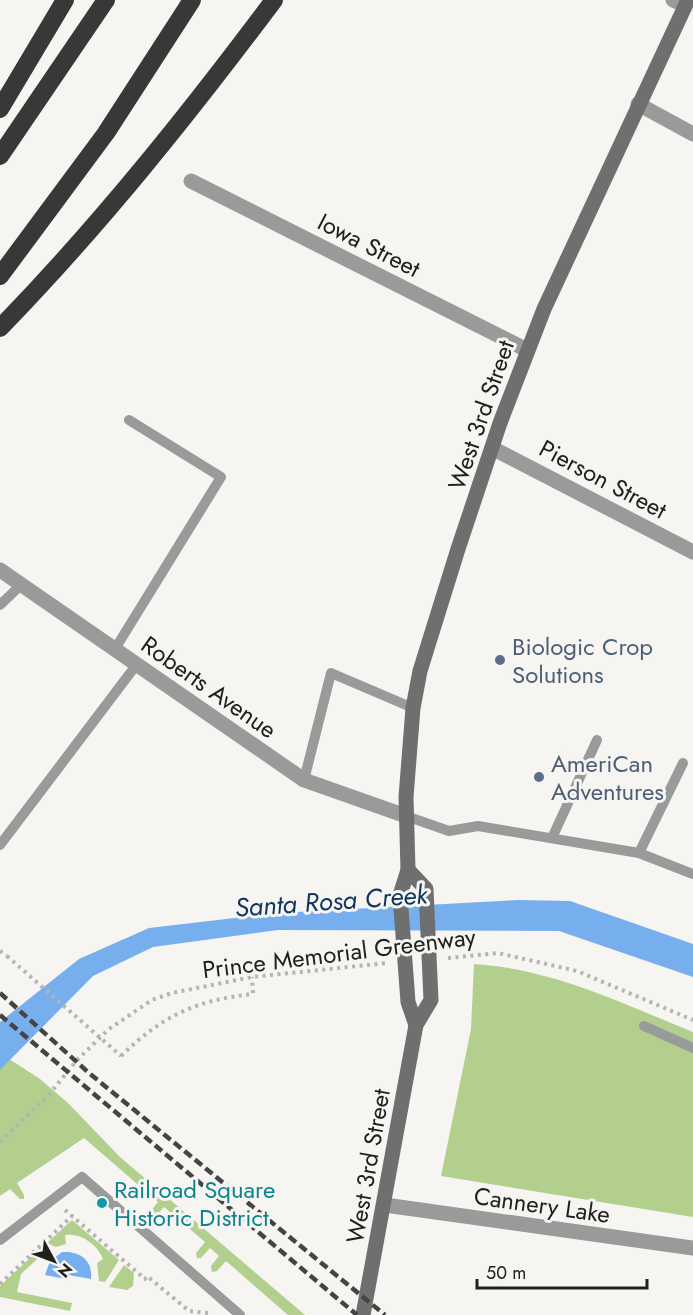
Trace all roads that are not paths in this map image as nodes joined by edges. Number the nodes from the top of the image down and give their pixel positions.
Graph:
1 (65, 0) edge
2 (106, 0) edge
3 (192, 0) edge
4 (274, 0) edge
5 (682, 2) edge
6 (638, 104) junction
7 (0, 109) edge
8 (693, 134) edge
9 (0, 156) edge
10 (191, 181) dead end
11 (0, 276) edge
12 (0, 328) edge
13 (527, 350) junction
14 (129, 420) dead end
15 (492, 448) junction
16 (693, 552) edge
17 (0, 570) edge
18 (21, 585) junction
19 (0, 605) edge
20 (115, 649) junction
21 (137, 664) junction
22 (413, 708) junction
23 (597, 740) dead end
24 (683, 763) dead end
25 (304, 780) junction
26 (406, 816) junction
27 (552, 838) junction
28 (0, 846) edge
29 (639, 853) junction
30 (408, 870) junction
31 (693, 874) edge
32 (416, 1025) junction
33 (644, 1026) dead end
34 (693, 1048) edge
35 (385, 1205) junction
36 (0, 1240) edge
37 (693, 1248) edge
38 (240, 1315) edge
39 (363, 1315) edge

1 - 7 highway
2 - 9 highway
3 - 11 highway
4 - 12 highway
5 - 6 main road, West 3rd Street
6 - 8 street
6 - 13 main road, West 3rd Street
10 - 13 street, Iowa Street
13 - 15 main road, West 3rd Street
14 - 20 lane
15 - 16 street, Pierson Street
15 - 22 main road, West 3rd Street
17 - 18 street, Roberts Avenue
18 - 19 lane
18 - 20 street, Roberts Avenue
20 - 21 street, Roberts Avenue
21 - 25 street, Roberts Avenue
21 - 28 lane
22 - 25 lane
22 - 26 main road, West 3rd Street
23 - 27 lane
24 - 29 lane
25 - 26 street, Roberts Avenue
26 - 27 lane
26 - 30 main road, West 3rd Street
27 - 29 lane
29 - 31 lane
30 - 32 main road, West 3rd Street, bridge
30 - 32 main road, West 3rd Street, bridge
32 - 35 main road, West 3rd Street
33 - 34 lane
35 - 37 street, Cannery Lake
35 - 39 main road, West 3rd Street
36 - 38 lane

